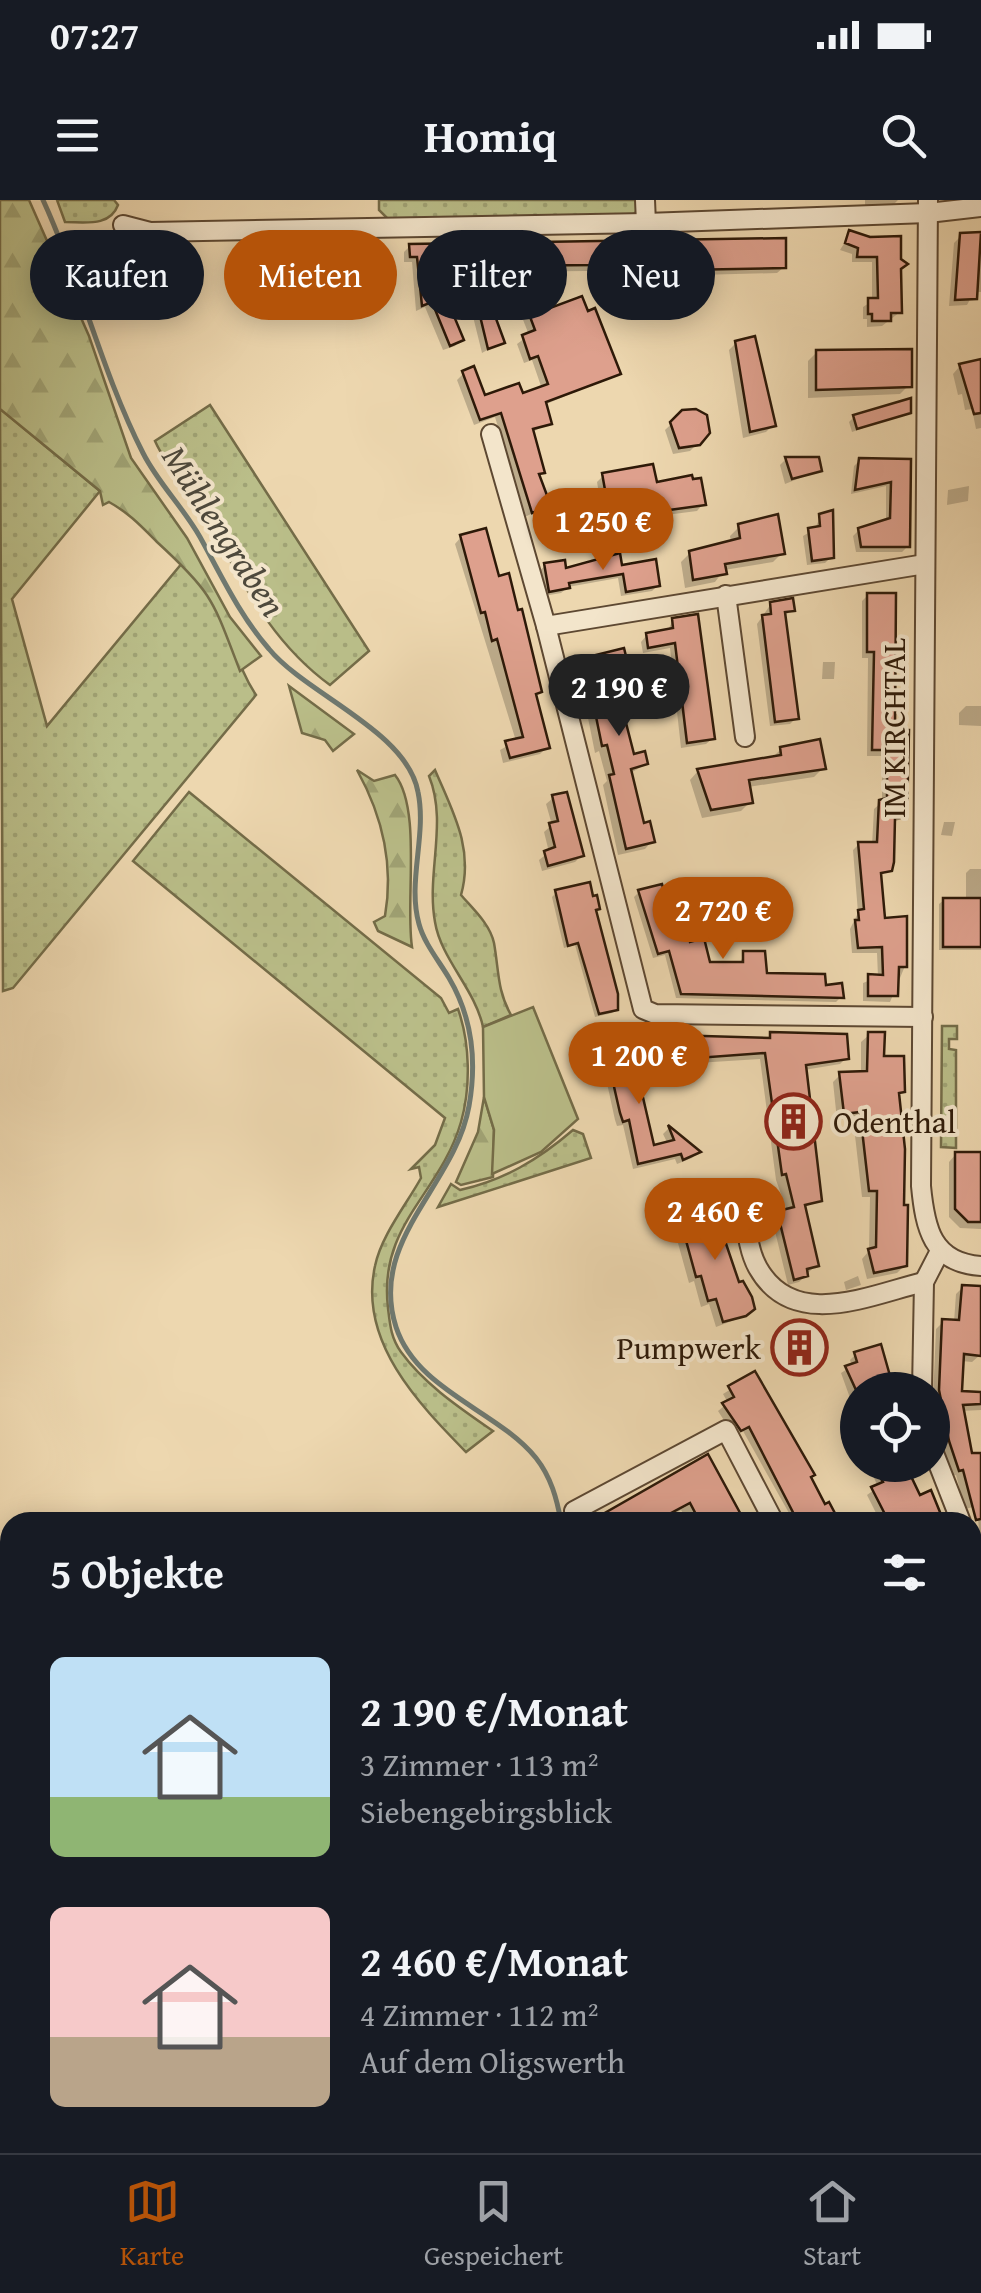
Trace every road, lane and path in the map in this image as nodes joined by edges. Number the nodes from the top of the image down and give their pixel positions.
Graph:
1 (645, 200) edge
2 (928, 207) edge
3 (981, 207) edge
4 (646, 222) junction
5 (123, 225) dead end
6 (490, 434) dead end
7 (925, 564) junction
8 (726, 595) junction
9 (546, 626) junction
10 (745, 738) dead end
11 (923, 1017) junction
12 (764, 1195) dead end
13 (742, 1198) junction
14 (712, 1202) dead end
15 (940, 1251) junction
16 (981, 1266) edge
17 (924, 1282) junction
18 (922, 1372) edge
19 (946, 1482) edge
20 (574, 1511) dead end
21 (769, 1512) edge
22 (958, 1512) edge

1 - 4 street
2 - 3 street
2 - 4 street
2 - 7 street, IM KIRCHTAL
4 - 5 street
6 - 9 street
7 - 8 street
7 - 11 street, IM KIRCHTAL
8 - 9 street
8 - 10 street
9 - 11 street
11 - 15 street, IM KIRCHTAL
12 - 13 street
13 - 14 street
13 - 17 street
15 - 16 street
15 - 17 street
17 - 18 street
19 - 22 street
20 - 21 street

